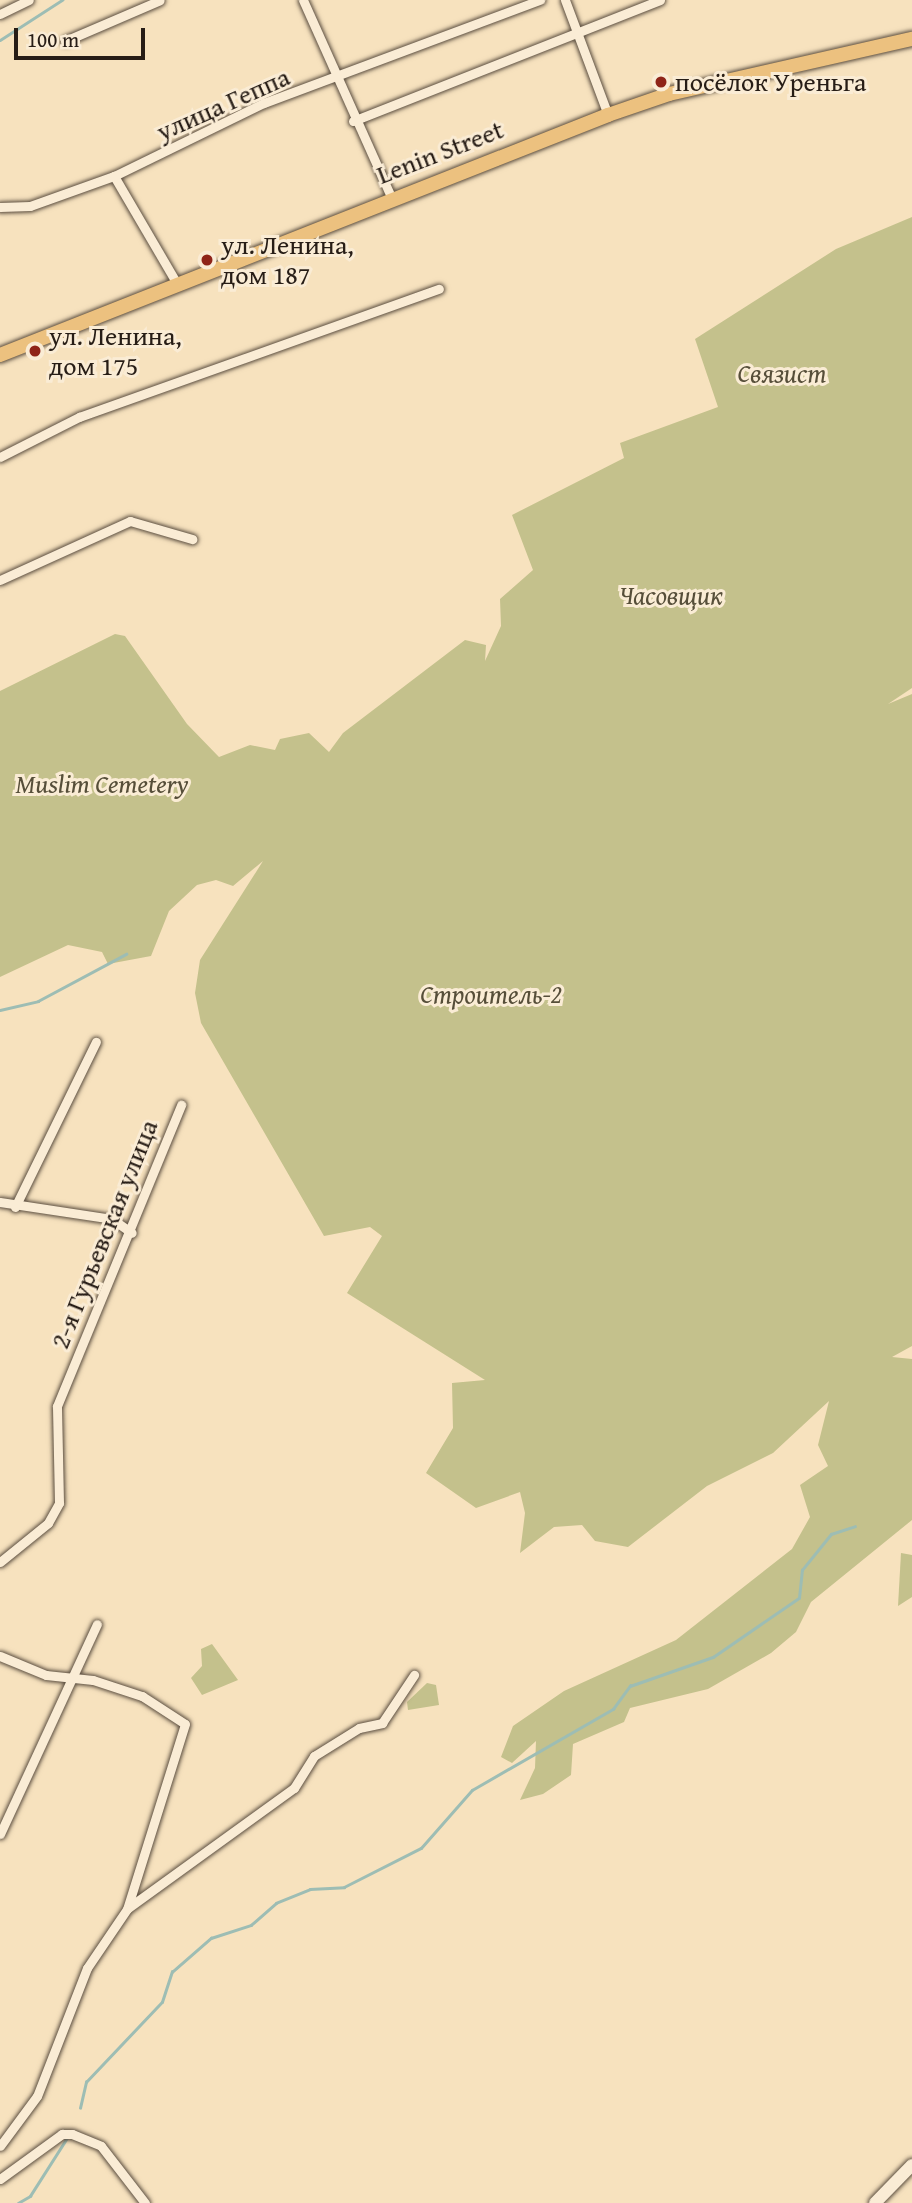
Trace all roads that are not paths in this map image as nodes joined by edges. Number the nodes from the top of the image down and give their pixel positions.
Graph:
1 (29, 0) edge
2 (160, 0) edge
3 (303, 0) edge
4 (540, 0) edge
5 (565, 0) edge
6 (660, 0) edge
7 (0, 14) edge
8 (578, 31) junction
9 (912, 39) edge
10 (65, 41) dead end
11 (334, 81) junction
12 (608, 115) junction
13 (353, 121) junction
14 (114, 176) junction
15 (391, 197) junction
16 (0, 207) edge
17 (176, 282) junction
18 (439, 289) dead end
19 (0, 355) edge
20 (0, 457) edge
21 (192, 539) dead end
22 (0, 580) edge
23 (96, 1042) dead end
24 (181, 1105) dead end
25 (0, 1202) edge
26 (15, 1207) junction
27 (132, 1233) junction
28 (0, 1562) edge
29 (97, 1624) dead end
30 (0, 1656) edge
31 (414, 1675) dead end
32 (72, 1676) junction
33 (0, 1834) edge
34 (127, 1909) junction
35 (0, 2146) edge
36 (912, 2165) edge
37 (0, 2179) edge
38 (145, 2203) edge
39 (875, 2203) edge

1 - 7 street
2 - 10 street
3 - 11 street
4 - 11 street, улица Геппа
5 - 8 street
6 - 8 street
8 - 12 street
8 - 13 street
9 - 12 main road, Lenin Street
11 - 13 street
11 - 14 street, улица Геппа
12 - 15 main road, Lenin Street
13 - 15 street
14 - 16 street, улица Геппа
14 - 17 street
15 - 17 main road, Lenin Street
17 - 19 main road, Lenin Street
18 - 20 street
21 - 22 street
23 - 26 street
24 - 27 street, 2-я Гурьевская улица
25 - 26 street
26 - 27 street
27 - 28 street, 2-я Гурьевская улица
29 - 32 street
30 - 32 street
31 - 34 street
32 - 33 street
32 - 34 street
34 - 35 street
36 - 39 main road
37 - 38 street

